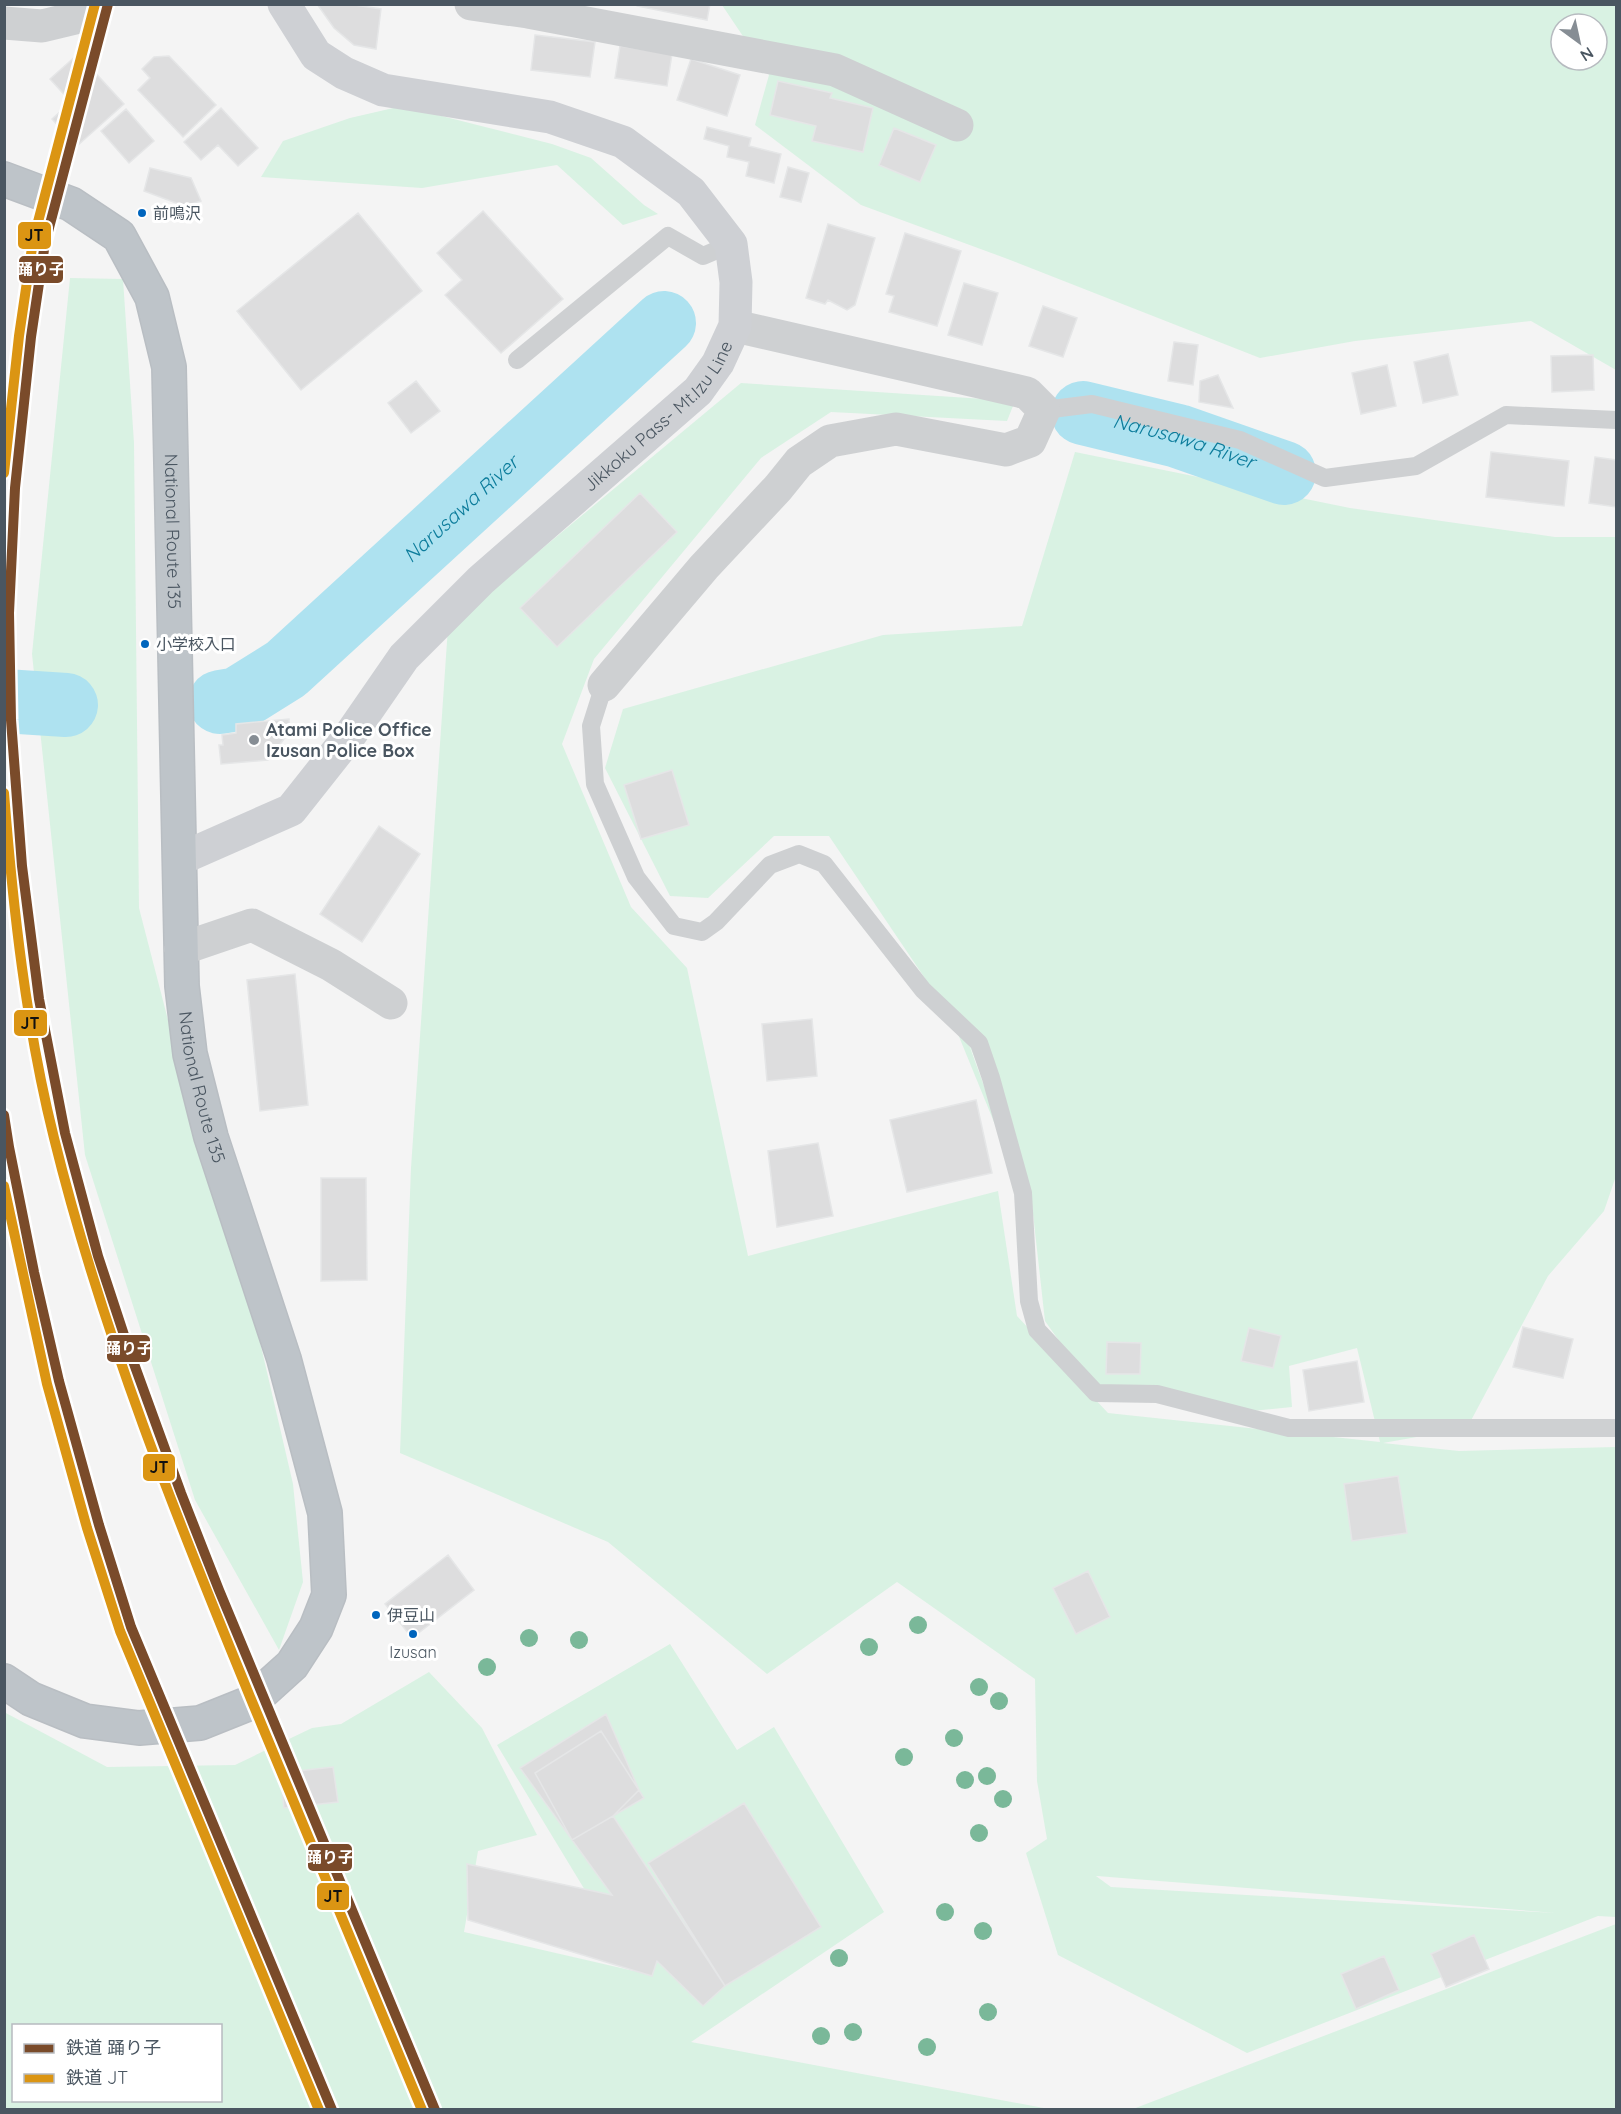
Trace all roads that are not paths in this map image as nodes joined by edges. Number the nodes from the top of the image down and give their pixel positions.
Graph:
1 (96, 4) edge
2 (284, 4) edge
3 (471, 4) edge
4 (560, 11) edge
5 (4, 23) edge
6 (957, 125) dead end
7 (4, 179) edge
8 (731, 244) junction
9 (735, 326) junction
10 (517, 360) dead end
11 (1044, 410) junction
12 (1617, 420) edge
13 (604, 685) joint
14 (180, 859) junction
15 (181, 950) junction
16 (391, 1003) dead end
17 (1617, 1428) edge
18 (4, 1681) edge

1 - 5 street
2 - 8 main road
3 - 4 street
4 - 6 street
7 - 14 highway, National Route 135
8 - 9 main road, Jikkoku Pass- Mt.Izu Line
8 - 10 lane
9 - 11 street
9 - 14 main road, Jikkoku Pass- Mt.Izu Line
11 - 12 lane
11 - 13 street
13 - 17 lane
14 - 15 highway, National Route 135
15 - 16 street
15 - 18 highway, National Route 135

